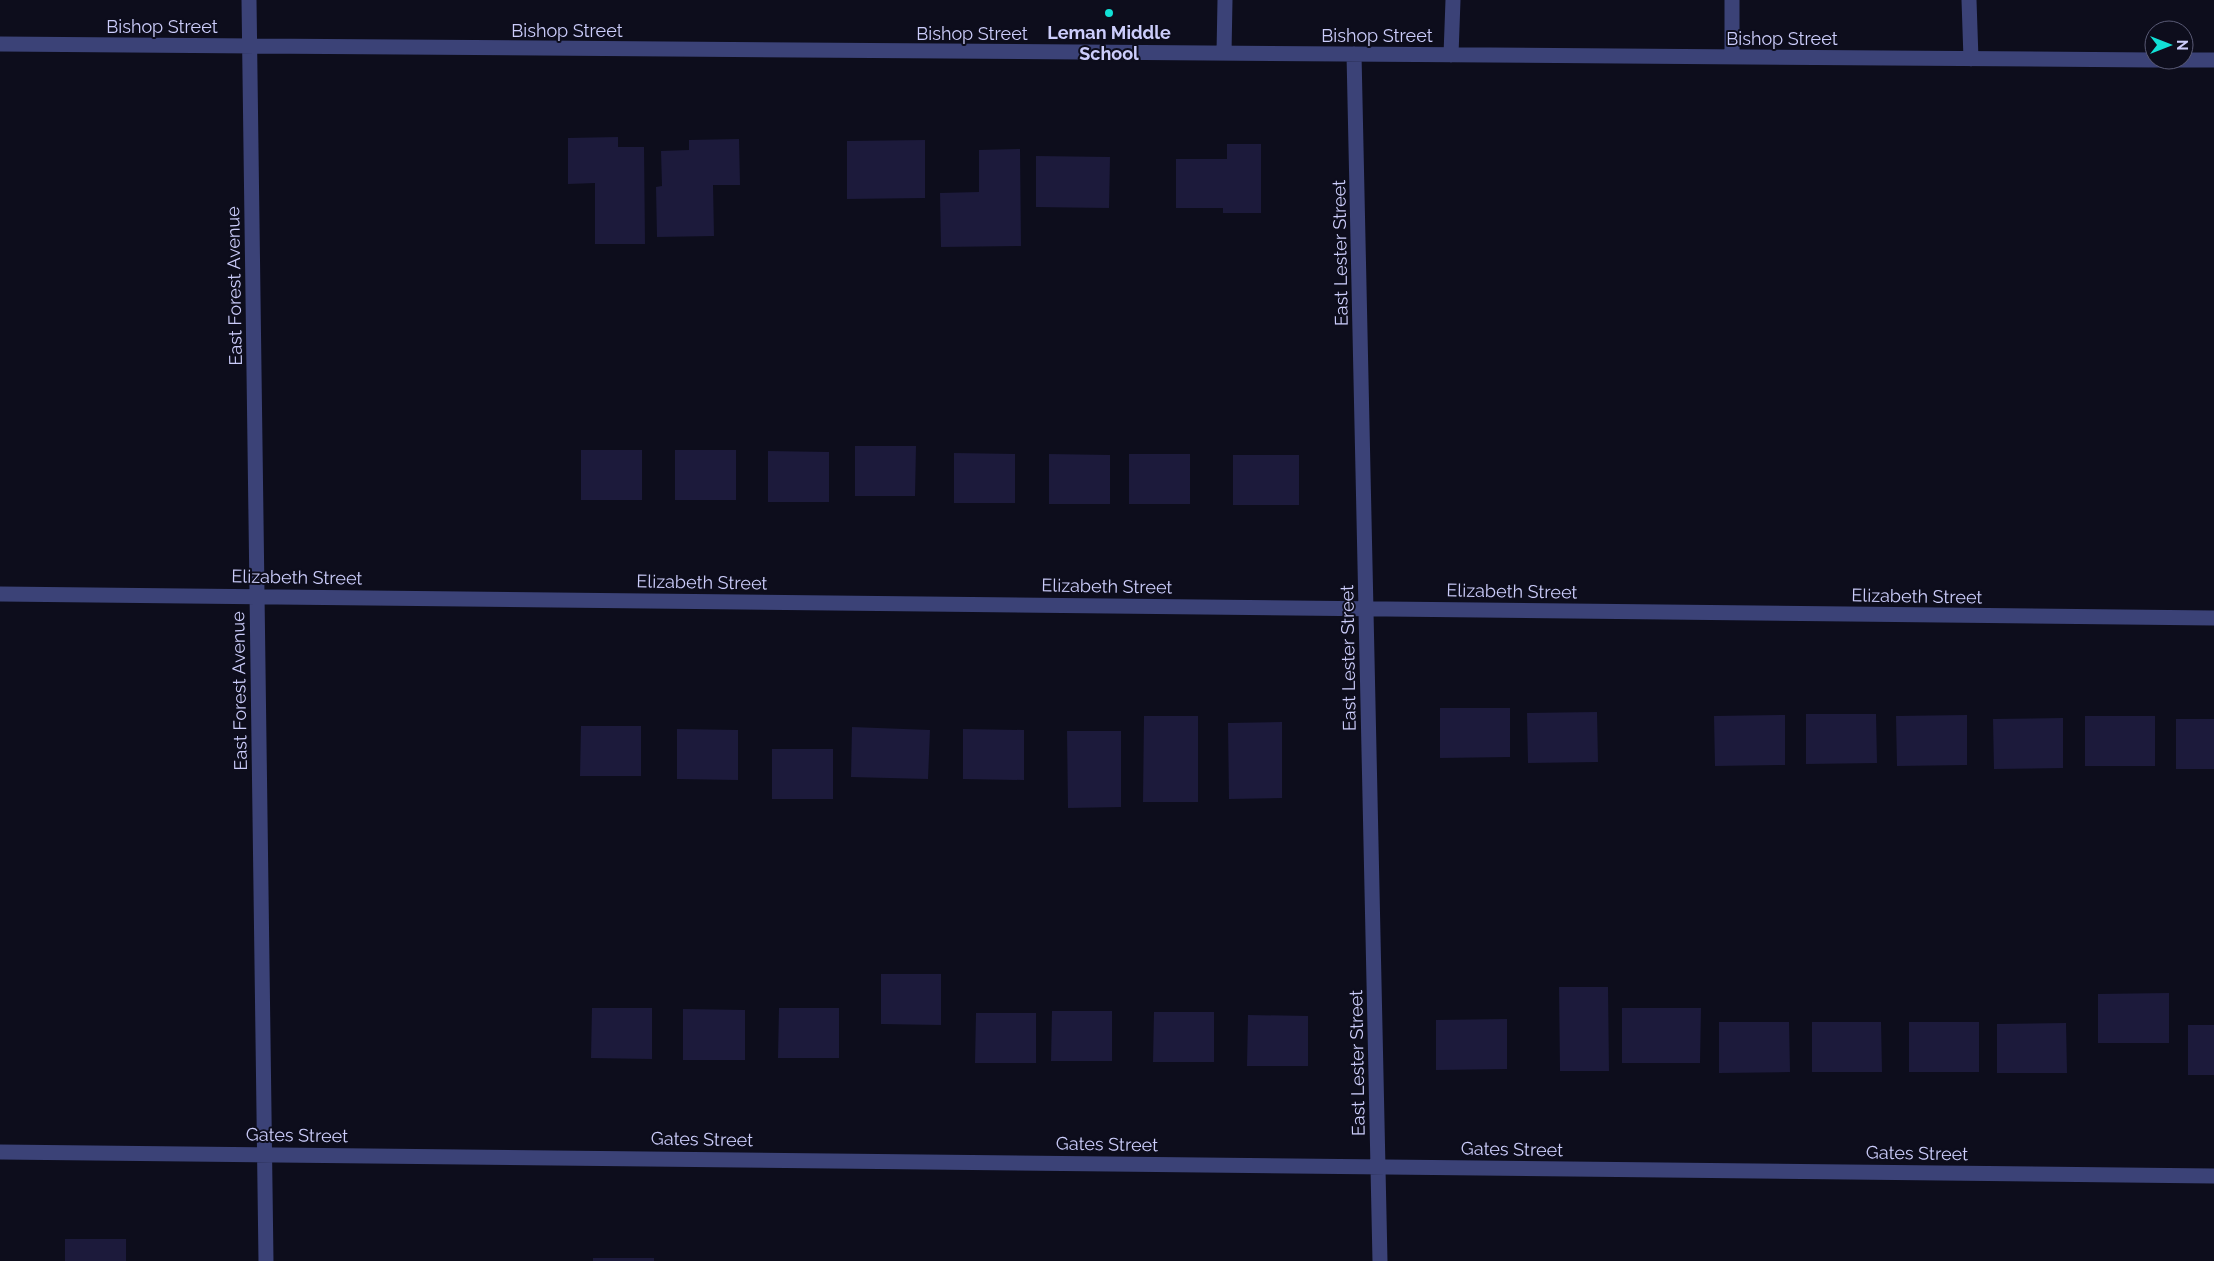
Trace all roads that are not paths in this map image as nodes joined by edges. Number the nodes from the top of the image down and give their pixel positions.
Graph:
1 (249, 0) edge
2 (1225, 0) edge
3 (1453, 0) edge
4 (1732, 0) edge
5 (1970, 0) edge
6 (0, 44) edge
7 (249, 46) junction
8 (1224, 53) junction
9 (1354, 54) junction
10 (1451, 54) junction
11 (1732, 57) junction
12 (1971, 59) junction
13 (2144, 60) edge
14 (2194, 60) edge
15 (2214, 60) edge
16 (0, 594) edge
17 (257, 596) junction
18 (1366, 608) junction
19 (2214, 618) edge
20 (0, 1152) edge
21 (265, 1153) junction
22 (1378, 1166) junction
23 (2214, 1176) edge
24 (266, 1261) edge
25 (1380, 1261) edge

1 - 7 street, East Forest Avenue
2 - 8 street
3 - 10 street
4 - 11 street
5 - 12 street
6 - 7 street, Bishop Street
7 - 8 street, Bishop Street
7 - 17 street, East Forest Avenue
8 - 9 street, Bishop Street
9 - 10 street, Bishop Street
9 - 18 street, East Lester Street
10 - 11 street, Bishop Street
11 - 12 street, Bishop Street
12 - 13 street, Bishop Street
14 - 15 street, Bishop Street
16 - 17 street, Elizabeth Street
17 - 18 street, Elizabeth Street
17 - 21 street, East Forest Avenue
18 - 19 street, Elizabeth Street
18 - 22 street, East Lester Street
20 - 21 street, Gates Street
21 - 22 street, Gates Street
21 - 24 street, East Forest Avenue
22 - 23 street, Gates Street
22 - 25 street, East Lester Street

